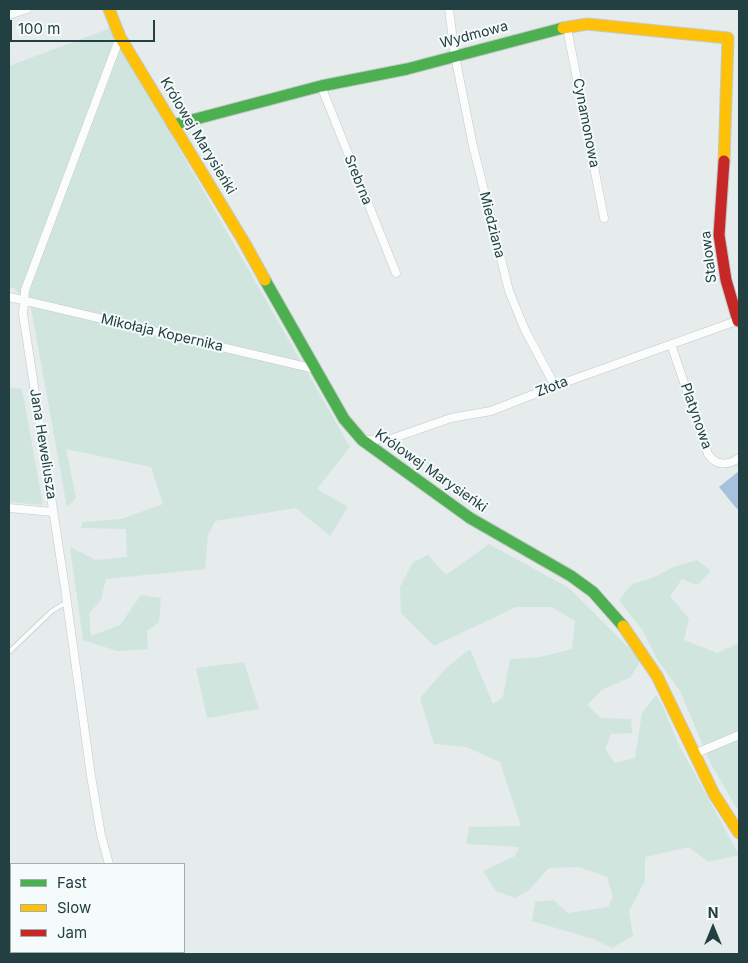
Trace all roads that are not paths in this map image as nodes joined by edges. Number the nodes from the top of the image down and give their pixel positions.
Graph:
1 (27, 9) edge
2 (109, 9) edge
3 (449, 9) edge
4 (9, 14) edge
5 (567, 28) junction
6 (120, 37) junction
7 (455, 56) junction
8 (321, 86) junction
9 (173, 124) junction
10 (723, 189) joint
11 (604, 218) dead end
12 (396, 274) dead end
13 (9, 297) edge
14 (23, 301) junction
15 (738, 320) edge
16 (671, 344) junction
17 (314, 370) junction
18 (555, 386) junction
19 (362, 440) junction
20 (739, 458) edge
21 (9, 508) edge
22 (54, 512) junction
23 (67, 602) junction
24 (9, 652) edge
25 (739, 735) edge
26 (694, 754) junction
27 (739, 833) edge
28 (109, 863) edge

1 - 4 street
2 - 6 street, Królowej Marysieńki
3 - 7 street, Miedziana
5 - 7 street, Wydmowa
5 - 10 street, Wydmowa
5 - 11 street, Cynamonowa
6 - 9 street, Królowej Marysieńki
6 - 14 street, Jana Heweliusza
7 - 8 street, Wydmowa
7 - 18 street, Miedziana
8 - 9 street, Wydmowa
8 - 12 street, Srebrna
9 - 17 street, Królowej Marysieńki
10 - 15 street, Stalowa
13 - 14 street, Mikołaja Kopernika
14 - 17 street, Mikołaja Kopernika
14 - 22 street, Jana Heweliusza
15 - 16 street, Złota
16 - 18 street, Złota
16 - 20 street, Platynowa
17 - 19 street, Królowej Marysieńki
18 - 19 street, Złota
19 - 26 street, Królowej Marysieńki
21 - 22 street
22 - 23 street, Jana Heweliusza
23 - 24 lane
23 - 28 street, Jana Heweliusza
25 - 26 street
26 - 27 street, Królowej Marysieńki

